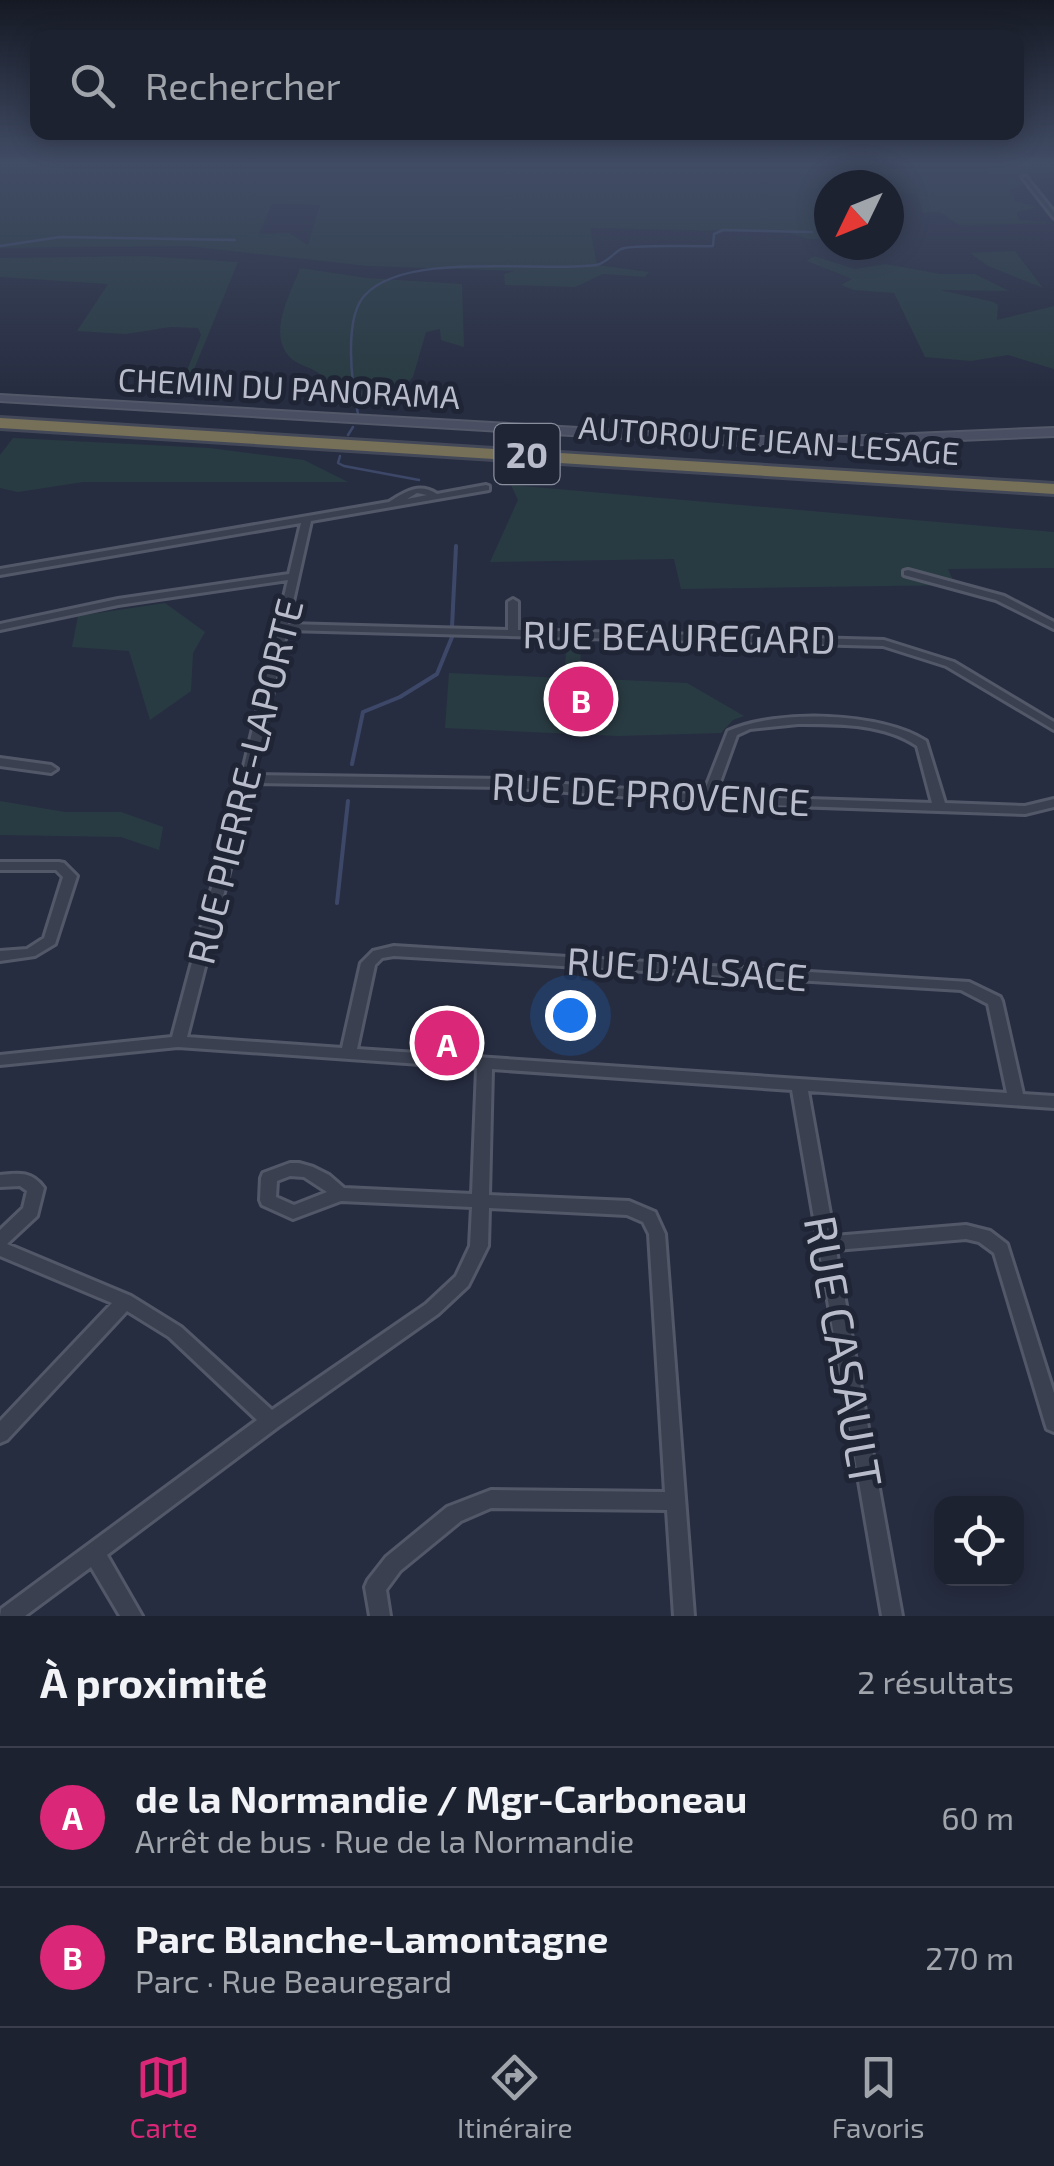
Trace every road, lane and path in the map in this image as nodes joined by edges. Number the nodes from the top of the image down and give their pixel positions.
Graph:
1 (0, 398) edge
2 (0, 422) edge
3 (1054, 432) edge
4 (486, 488) dead end
5 (1054, 489) edge
6 (308, 520) junction
7 (0, 572) edge
8 (908, 572) dead end
9 (295, 576) junction
10 (513, 602) dead end
11 (1053, 624) edge
12 (0, 627) edge
13 (282, 628) junction
14 (513, 632) junction
15 (1054, 727) edge
16 (0, 762) edge
17 (51, 769) dead end
18 (246, 779) junction
19 (708, 799) junction
20 (1054, 803) edge
21 (939, 806) junction
22 (0, 866) edge
23 (0, 956) edge
24 (178, 1042) junction
25 (350, 1051) junction
26 (0, 1060) edge
27 (485, 1062) junction
28 (800, 1085) junction
29 (1016, 1099) junction
30 (1054, 1102) edge
31 (0, 1181) edge
32 (340, 1194) dead end
33 (480, 1202) junction
34 (0, 1240) edge
35 (826, 1244) junction
36 (0, 1248) edge
37 (125, 1302) junction
38 (271, 1422) junction
39 (1054, 1422) edge
40 (0, 1434) edge
41 (674, 1500) junction
42 (94, 1553) junction
43 (8, 1616) edge
44 (132, 1616) edge
45 (380, 1616) edge
46 (684, 1616) edge
47 (892, 1616) edge

1 - 3 street, CHEMIN DU PANORAMA
2 - 5 highway, AUTOROUTE JEAN-LESAGE / 20
4 - 6 street
6 - 7 street
6 - 9 street, RUE PIERRE-LAPORTE
8 - 11 street
9 - 12 street
9 - 13 street, RUE PIERRE-LAPORTE
10 - 14 street
13 - 14 street, RUE BEAUREGARD
13 - 18 street, RUE PIERRE-LAPORTE
14 - 15 street, RUE BEAUREGARD
16 - 17 street
18 - 19 street, RUE DE PROVENCE
18 - 24 street, RUE PIERRE-LAPORTE
19 - 21 street, RUE DE PROVENCE
19 - 21 street
20 - 21 street, RUE DE PROVENCE
22 - 23 street
24 - 25 street
24 - 26 street
25 - 27 street
25 - 29 street, RUE D'ALSACE
27 - 28 street
27 - 33 street
28 - 29 street
28 - 35 street, RUE CASAULT
29 - 30 street
31 - 34 street
32 - 33 street
33 - 38 street
33 - 41 street
35 - 39 street
35 - 47 street, RUE CASAULT
36 - 37 street
37 - 38 street
37 - 40 street
38 - 42 street
41 - 45 street
41 - 46 street
42 - 43 street
42 - 44 street

